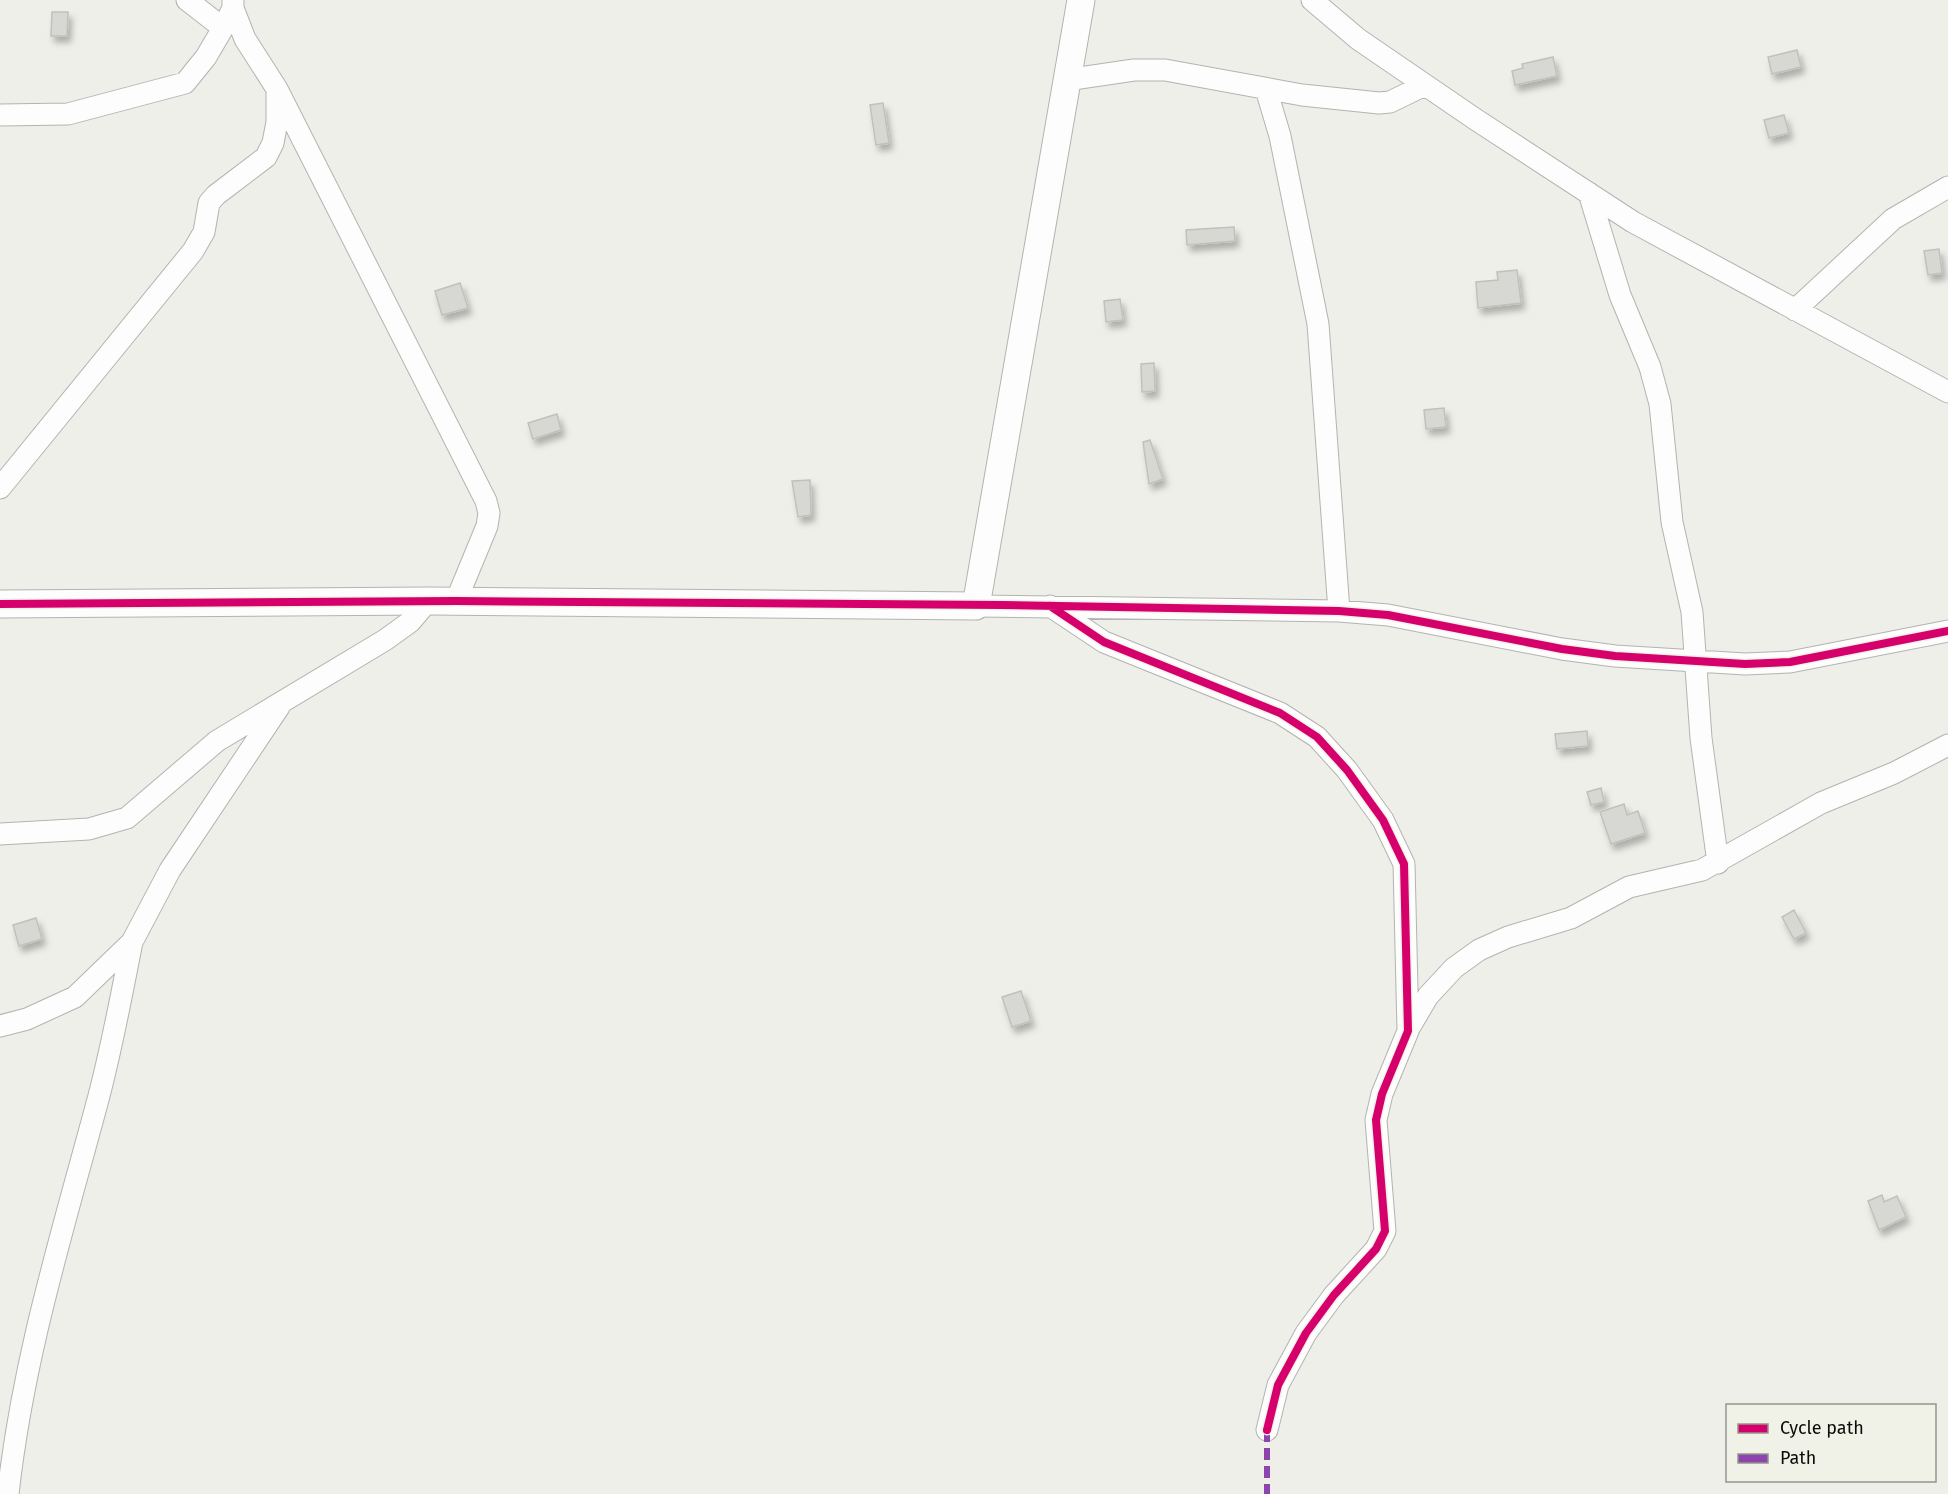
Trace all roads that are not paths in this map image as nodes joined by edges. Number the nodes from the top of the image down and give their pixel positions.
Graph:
1 (188, 0) edge
2 (1081, 0) edge
3 (1312, 0) edge
4 (233, 4) edge
5 (223, 28) junction
6 (1066, 80) junction
7 (1425, 85) junction
8 (277, 89) junction
9 (1266, 89) junction
10 (0, 115) edge
11 (1948, 187) edge
12 (1588, 193) junction
13 (1795, 310) junction
14 (1948, 392) edge
15 (0, 488) edge
16 (428, 601) junction
17 (456, 601) junction
18 (0, 604) edge
19 (976, 606) junction
20 (1050, 606) junction
21 (1339, 611) junction
22 (1948, 631) edge
23 (1694, 660) junction
24 (282, 702) junction
25 (1948, 745) edge
26 (0, 834) edge
27 (1718, 863) junction
28 (132, 942) junction
29 (0, 1026) edge
30 (1408, 1031) junction
31 (1267, 1430) dead end
32 (8, 1494) edge

1 - 5 street
2 - 6 street
3 - 7 street
4 - 5 street
4 - 8 street
5 - 10 street
6 - 9 street
6 - 19 street
7 - 9 street
7 - 12 street
8 - 15 street
8 - 17 street
9 - 21 street
11 - 13 street
12 - 13 street
12 - 23 street
13 - 14 street
16 - 17 street
16 - 18 street
16 - 24 street
17 - 19 street
19 - 20 street
20 - 21 street
20 - 30 street
21 - 23 street
22 - 23 street
23 - 27 street
24 - 26 street
24 - 28 street
25 - 27 street
27 - 30 street
28 - 29 street
28 - 32 street
30 - 31 street

